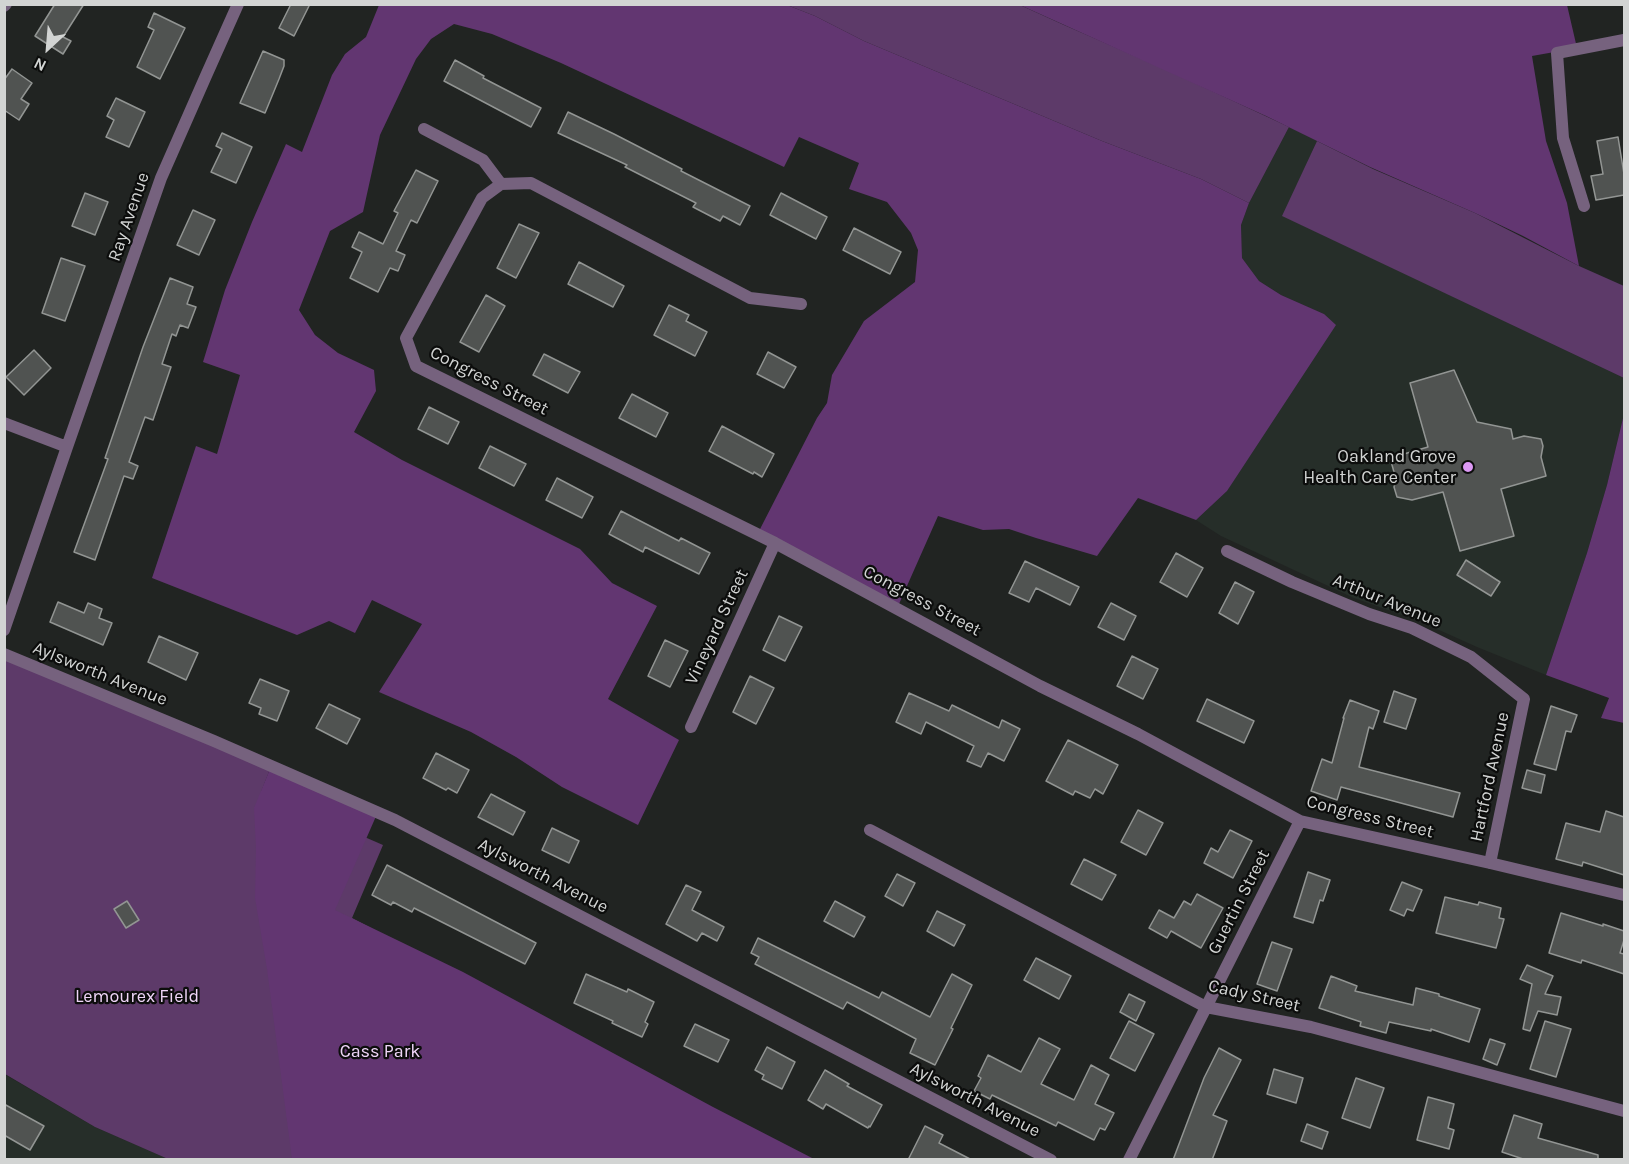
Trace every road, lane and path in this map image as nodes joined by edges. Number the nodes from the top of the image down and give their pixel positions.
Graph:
1 (238, 4) edge
2 (1624, 40) edge
3 (424, 129) dead end
4 (501, 184) junction
5 (1584, 206) dead end
6 (801, 304) dead end
7 (4, 423) edge
8 (67, 447) junction
9 (776, 543) junction
10 (1227, 551) dead end
11 (4, 630) edge
12 (4, 654) edge
13 (1524, 699) joint
14 (691, 726) dead end
15 (1300, 820) junction
16 (870, 830) dead end
17 (1490, 863) junction
18 (1624, 895) edge
19 (1206, 1007) junction
20 (1624, 1111) edge
21 (1051, 1160) edge
22 (1128, 1160) edge

1 - 8 street, Ray Avenue
2 - 5 street
3 - 4 street
4 - 6 street
4 - 9 street, Congress Street
7 - 8 street
8 - 11 street, Ray Avenue
9 - 14 street, Vineyard Street
9 - 15 street, Congress Street
10 - 13 street, Arthur Avenue
12 - 21 street, Aylsworth Avenue
13 - 17 street, Hartford Avenue
15 - 17 street, Congress Street
15 - 19 street, Guertin Street
16 - 19 street, Cady Street
17 - 18 street, Congress Street
19 - 20 street, Cady Street
19 - 22 street, Guertin Street

